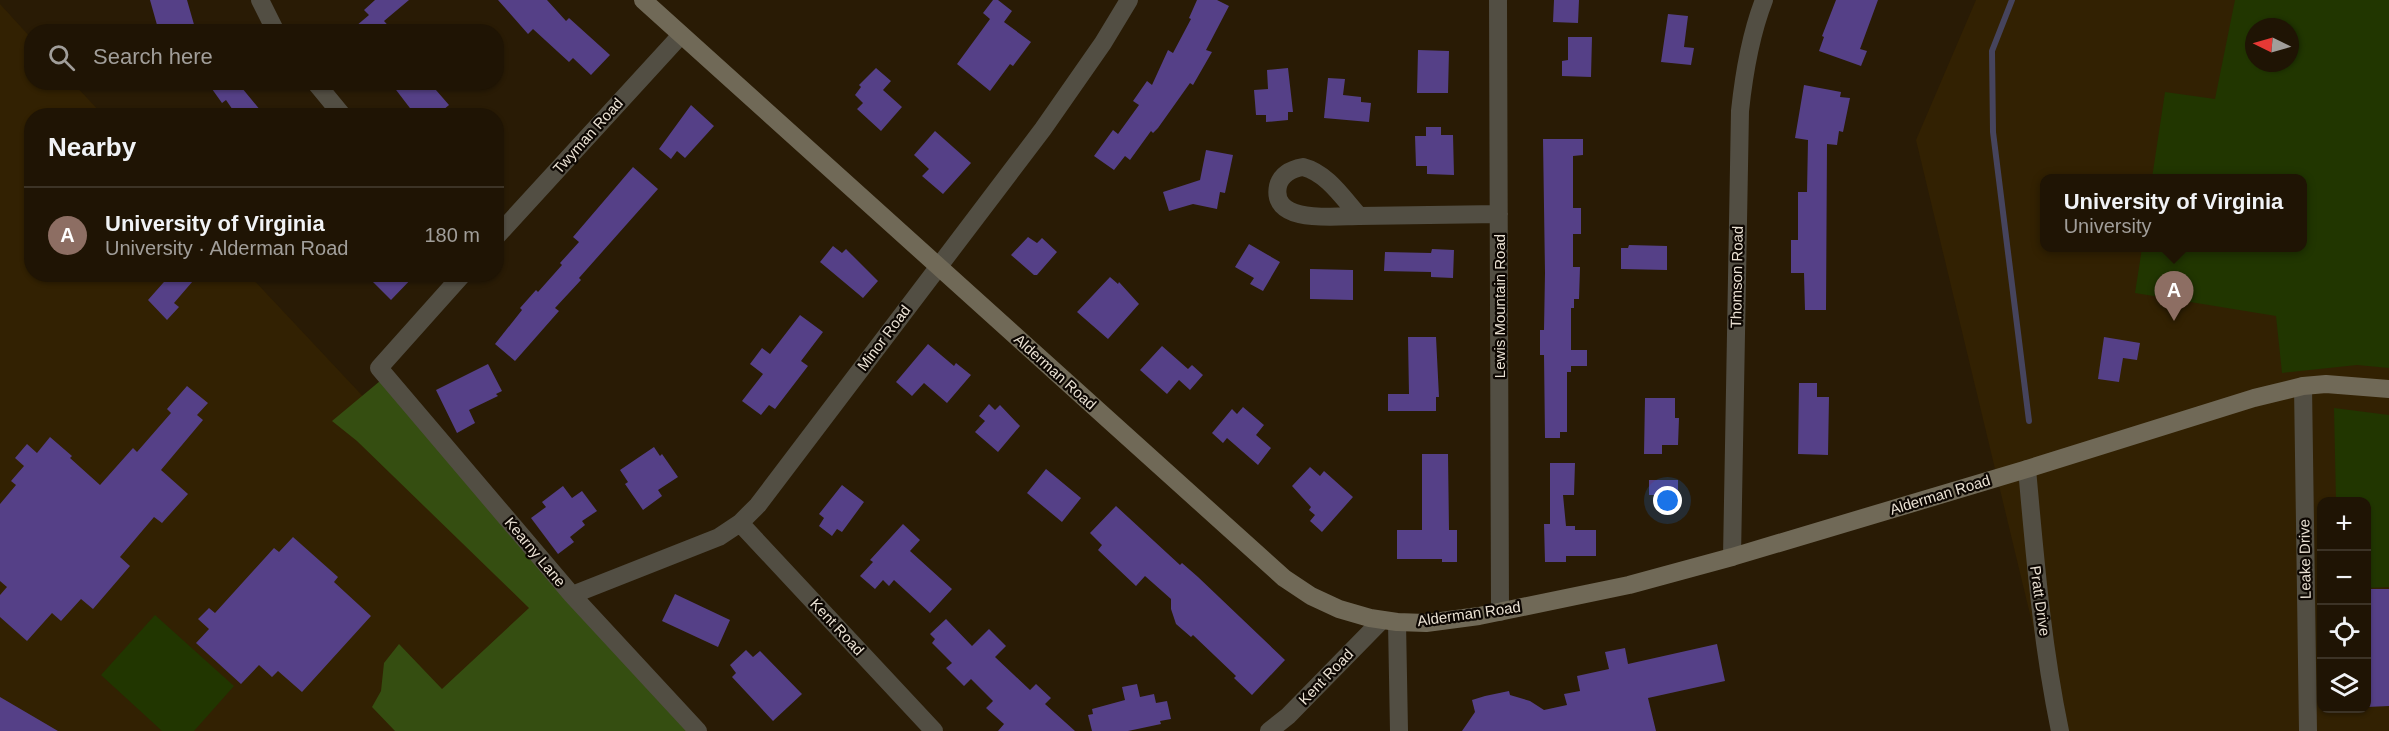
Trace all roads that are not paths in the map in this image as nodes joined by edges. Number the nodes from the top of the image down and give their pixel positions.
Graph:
1 (260, 0) edge
2 (643, 0) edge
3 (1129, 0) edge
4 (1498, 0) edge
5 (1764, 0) edge
6 (272, 24) edge
7 (681, 35) junction
8 (322, 90) edge
9 (336, 108) edge
10 (1499, 214) junction
11 (1359, 216) dead end
12 (504, 228) edge
13 (938, 266) junction
14 (456, 282) edge
15 (2303, 386) junction
16 (2389, 389) edge
17 (2027, 469) junction
18 (740, 523) junction
19 (1732, 557) junction
20 (572, 595) junction
21 (1500, 612) junction
22 (1389, 621) junction
23 (698, 731) edge
24 (934, 731) edge
25 (1269, 731) edge
26 (1399, 731) edge
27 (2060, 731) edge
28 (2308, 731) edge

1 - 6 street
2 - 7 main road, Alderman Road
3 - 13 street, Minor Road
4 - 10 street, Lewis Mountain Road
5 - 19 street, Thomson Road
7 - 12 street, Twyman Road
7 - 13 main road, Alderman Road
8 - 9 street
10 - 11 street
10 - 21 street, Lewis Mountain Road
13 - 18 street, Minor Road
13 - 22 main road, Alderman Road
14 - 20 street, Kearny Lane
15 - 16 main road, Alderman Road
15 - 17 main road, Alderman Road
15 - 28 street, Leake Drive
17 - 19 main road, Alderman Road
17 - 27 street, Pratt Drive
18 - 20 street, Minor Road
18 - 24 street, Kent Road
19 - 21 main road, Alderman Road
20 - 23 street, Kearny Lane
21 - 22 main road, Alderman Road
22 - 25 street, Kent Road
22 - 26 street

